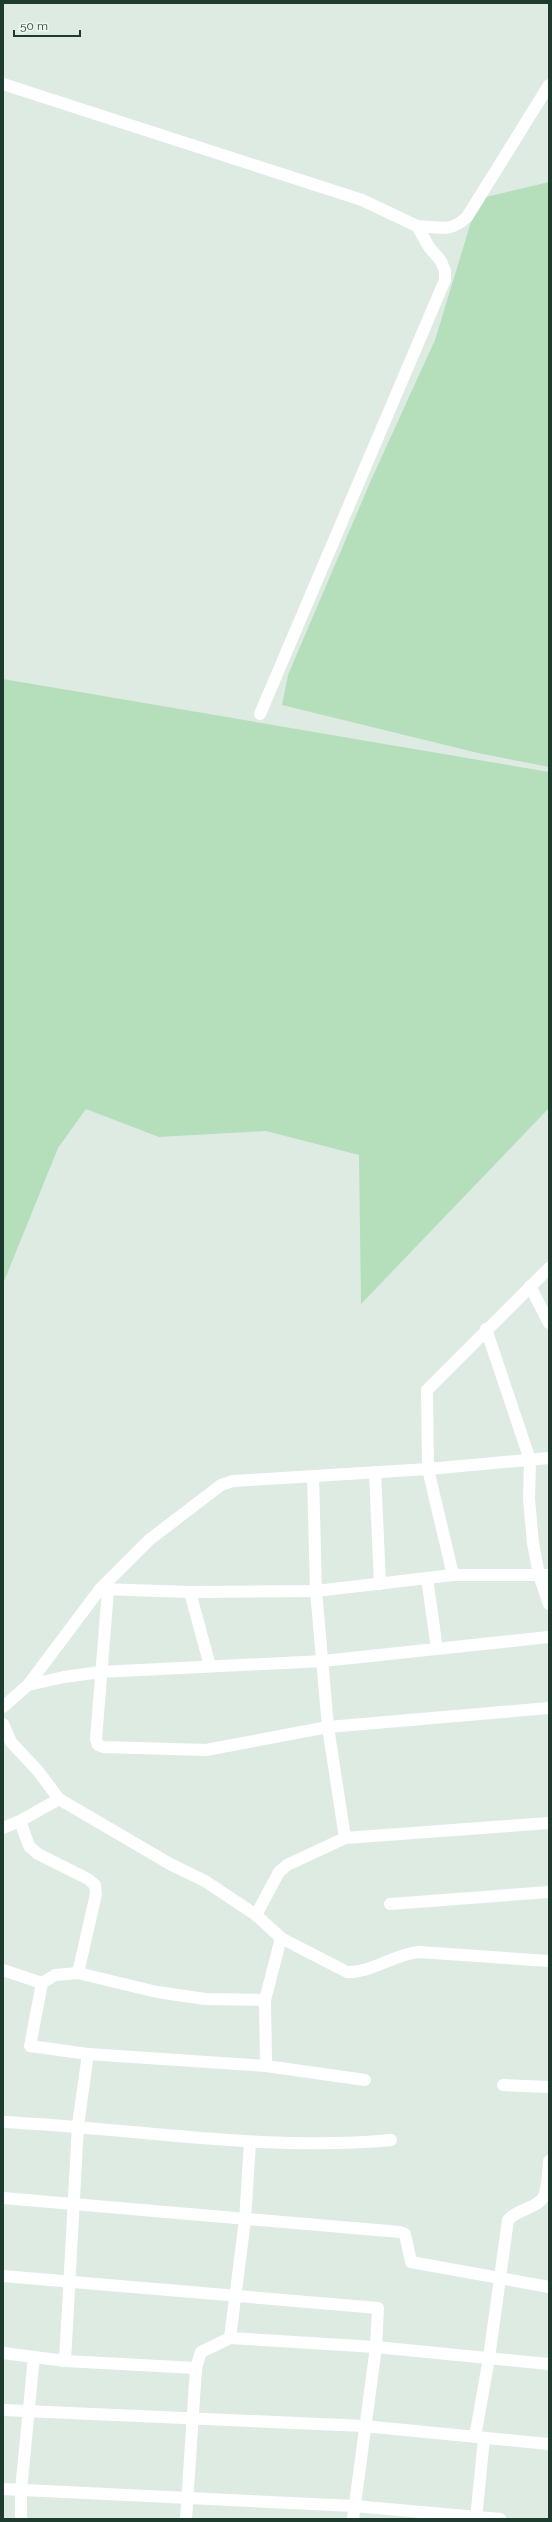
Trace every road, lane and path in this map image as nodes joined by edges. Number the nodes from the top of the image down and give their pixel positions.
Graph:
1 (3, 84) edge
2 (549, 85) edge
3 (417, 226) junction
4 (260, 714) dead end
5 (549, 1268) edge
6 (530, 1286) junction
7 (549, 1323) edge
8 (486, 1329) junction
9 (549, 1458) edge
10 (530, 1460) junction
11 (428, 1468) junction
12 (375, 1472) junction
13 (313, 1476) junction
14 (453, 1574) junction
15 (544, 1575) edge
16 (427, 1578) junction
17 (380, 1584) junction
18 (104, 1590) junction
19 (316, 1591) junction
20 (190, 1592) junction
21 (549, 1604) edge
22 (549, 1637) edge
23 (437, 1649) junction
24 (323, 1661) junction
25 (210, 1666) junction
26 (100, 1672) junction
27 (28, 1685) junction
28 (3, 1707) edge
29 (549, 1708) edge
30 (3, 1724) edge
31 (328, 1727) junction
32 (59, 1799) junction
33 (20, 1822) junction
34 (549, 1823) edge
35 (3, 1828) edge
36 (345, 1838) junction
37 (549, 1892) edge
38 (390, 1904) dead end
39 (256, 1915) junction
40 (282, 1938) junction
41 (549, 1961) edge
42 (3, 1970) edge
43 (78, 1973) junction
44 (42, 1983) junction
45 (265, 2000) junction
46 (88, 2054) junction
47 (266, 2066) junction
48 (365, 2080) dead end
49 (503, 2085) dead end
50 (549, 2087) edge
51 (3, 2122) edge
52 (78, 2125) junction
53 (391, 2140) dead end
54 (250, 2143) junction
55 (549, 2161) edge
56 (3, 2198) edge
57 (74, 2204) junction
58 (245, 2220) junction
59 (3, 2276) edge
60 (500, 2278) junction
61 (68, 2282) junction
62 (549, 2287) edge
63 (236, 2294) junction
64 (230, 2338) junction
65 (376, 2347) junction
66 (3, 2353) edge
67 (34, 2357) junction
68 (490, 2358) junction
69 (65, 2361) junction
70 (549, 2364) edge
71 (196, 2368) junction
72 (3, 2410) edge
73 (29, 2411) junction
74 (192, 2417) junction
75 (364, 2426) junction
76 (480, 2438) junction
77 (549, 2444) edge
78 (3, 2489) edge
79 (21, 2490) junction
80 (188, 2497) junction
81 (354, 2506) junction
82 (476, 2518) edge
83 (21, 2519) edge
84 (186, 2519) edge
85 (353, 2519) edge
86 (500, 2519) edge

1 - 3 street
2 - 3 street
3 - 4 street
5 - 6 street
6 - 7 street
6 - 8 street
8 - 10 street
8 - 11 street
9 - 10 street
10 - 11 street
10 - 15 street
11 - 12 street
11 - 14 street
12 - 13 street
12 - 17 street
13 - 18 street
13 - 19 street
14 - 15 street
14 - 16 street
15 - 21 street
16 - 17 street
16 - 23 street
17 - 19 street
18 - 20 street
18 - 26 street
18 - 27 street
19 - 20 street
19 - 24 street
20 - 25 street
22 - 23 street
23 - 24 street
24 - 25 street
24 - 31 street
25 - 26 street
26 - 27 street
26 - 31 street
27 - 28 street
29 - 31 street
30 - 32 street
31 - 36 street
32 - 33 street
32 - 39 street
33 - 35 street
33 - 43 street
34 - 36 street
36 - 39 street
37 - 38 street
39 - 40 street
40 - 41 street
40 - 45 street
42 - 44 street
43 - 44 street
43 - 45 street
44 - 46 street
45 - 47 street
46 - 47 street
46 - 52 street
47 - 48 street
49 - 50 street
51 - 52 street
52 - 54 street
52 - 57 street
53 - 54 street
54 - 58 street
55 - 60 street
56 - 57 street
57 - 58 street
57 - 61 street
58 - 60 street
58 - 63 street
59 - 61 street
60 - 62 street
60 - 68 street
61 - 63 street
61 - 69 street
63 - 64 street
63 - 65 street
64 - 65 street
64 - 71 street
65 - 68 street
65 - 75 street
66 - 67 street
67 - 69 street
67 - 73 street
68 - 70 street
68 - 76 street
69 - 71 street
71 - 74 street
72 - 73 street
73 - 74 street
73 - 79 street
74 - 75 street
74 - 80 street
75 - 76 street
75 - 81 street
76 - 77 street
76 - 82 street
78 - 79 street
79 - 80 street
79 - 83 street
80 - 81 street
80 - 84 street
81 - 82 street
81 - 85 street
82 - 86 street

